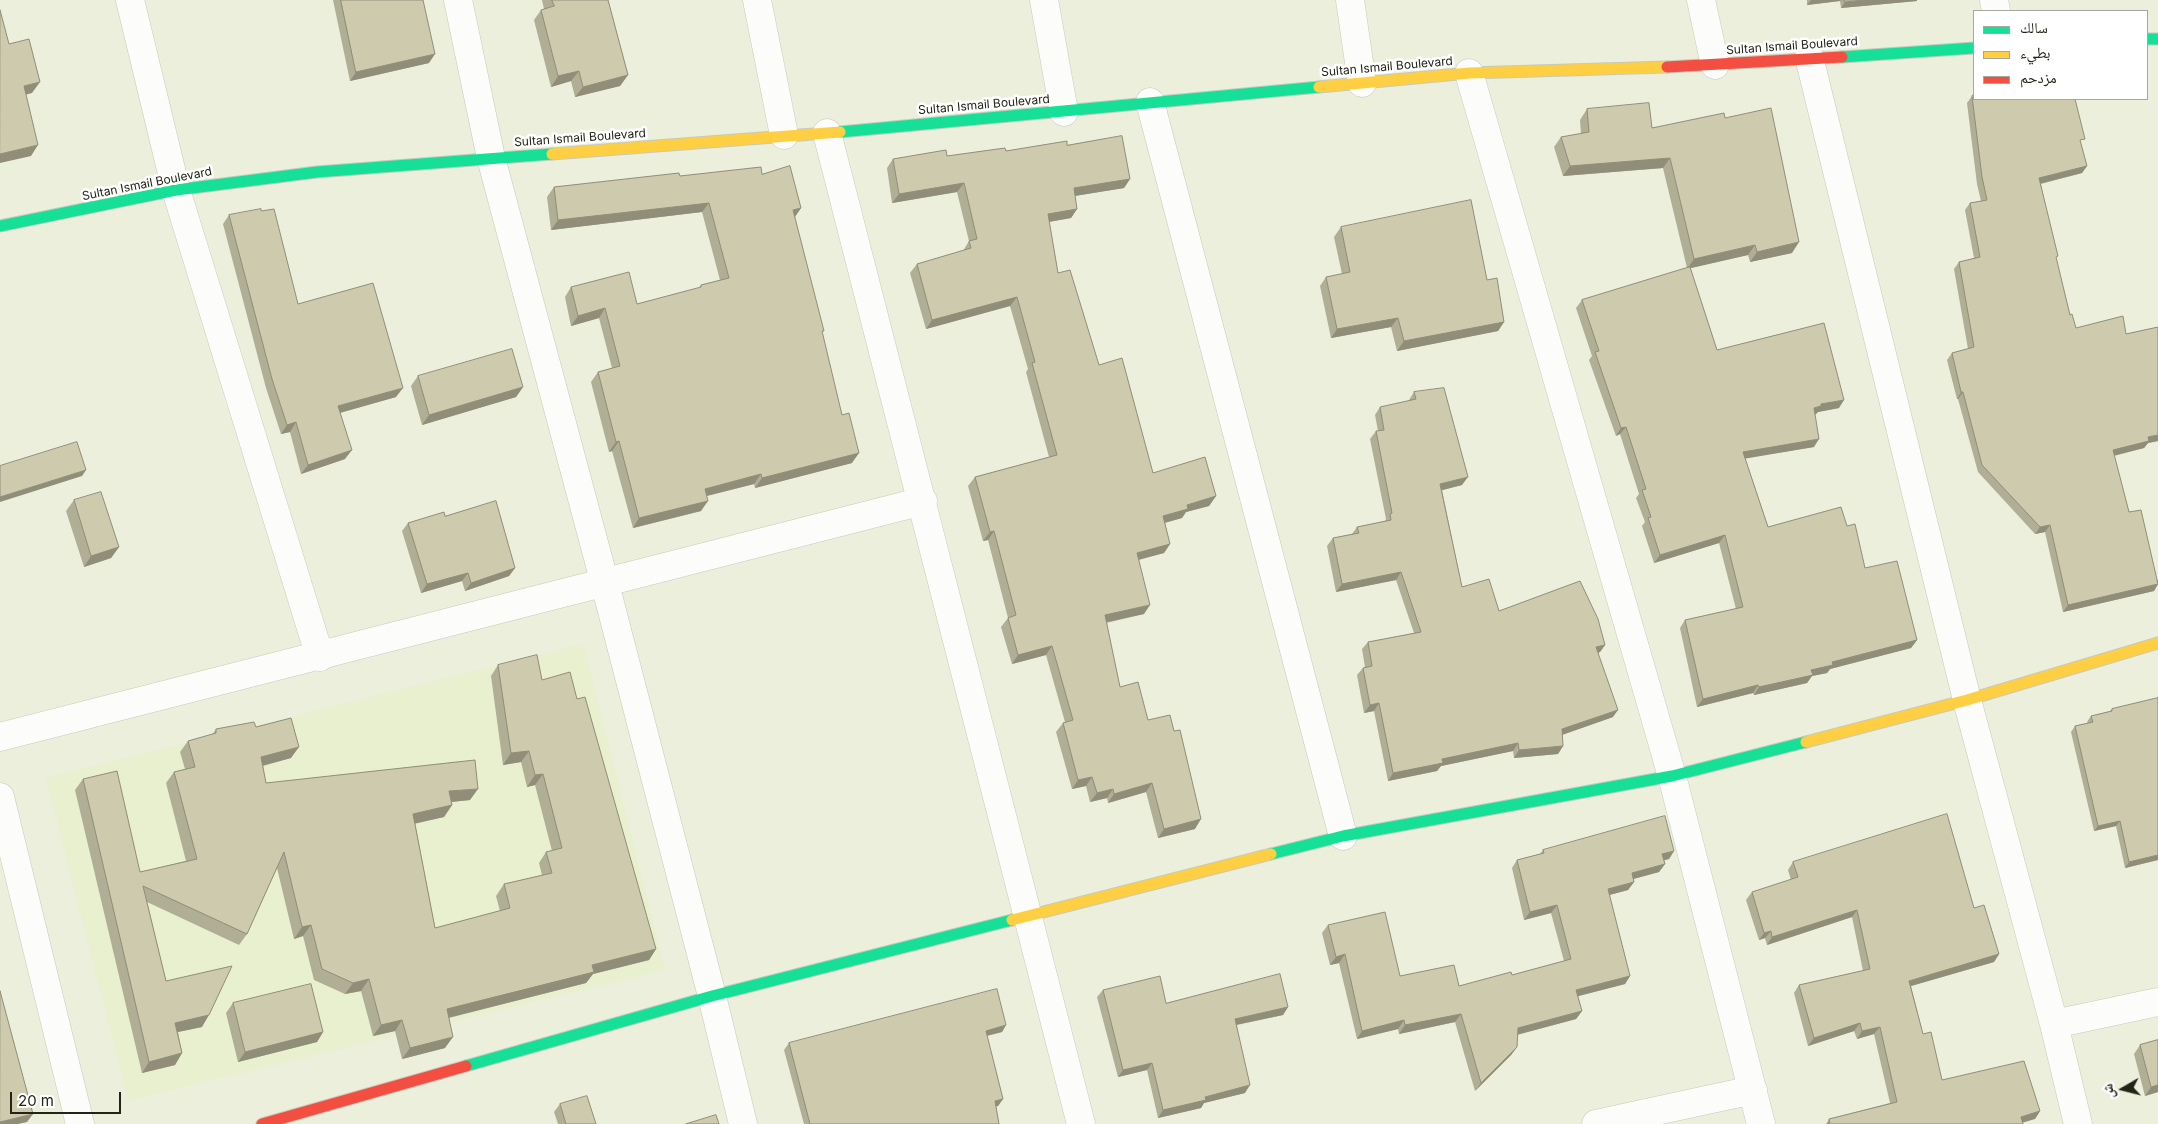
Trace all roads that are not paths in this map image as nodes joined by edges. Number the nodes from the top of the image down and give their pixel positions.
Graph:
1 (130, 0) edge
2 (458, 0) edge
3 (757, 0) edge
4 (1044, 0) edge
5 (1350, 0) edge
6 (1701, 0) edge
7 (1973, 48) edge
8 (1809, 58) junction
9 (1715, 65) junction
10 (1469, 73) junction
11 (1362, 83) junction
12 (1150, 102) junction
13 (1064, 112) junction
14 (828, 133) junction
15 (784, 135) junction
16 (491, 158) junction
17 (176, 190) junction
18 (0, 226) edge
19 (923, 501) junction
20 (605, 584) junction
21 (2158, 643) edge
22 (320, 657) junction
23 (1967, 700) junction
24 (0, 737) edge
25 (1672, 776) junction
26 (0, 797) edge
27 (1343, 836) junction
28 (1028, 916) junction
29 (712, 996) junction
30 (2158, 1002) edge
31 (2054, 1024) junction
32 (1752, 1090) junction
33 (80, 1124) edge
34 (262, 1124) edge
35 (743, 1124) edge
36 (1081, 1124) edge
37 (1596, 1124) edge
38 (1761, 1124) edge
39 (2078, 1124) edge

1 - 17 street
2 - 16 street
3 - 15 street
4 - 13 street
5 - 11 street
6 - 9 street
7 - 8 street, Sultan Ismail Boulevard
8 - 9 street, Sultan Ismail Boulevard
8 - 23 street
9 - 10 street, Sultan Ismail Boulevard
10 - 11 street, Sultan Ismail Boulevard
10 - 25 street
11 - 12 street, Sultan Ismail Boulevard
12 - 13 street, Sultan Ismail Boulevard
12 - 27 street
13 - 14 street, Sultan Ismail Boulevard
14 - 15 street, Sultan Ismail Boulevard
14 - 19 street
15 - 16 street, Sultan Ismail Boulevard
16 - 17 street, Sultan Ismail Boulevard
16 - 20 street
17 - 18 street, Sultan Ismail Boulevard
17 - 22 street
19 - 20 street
19 - 28 street
20 - 22 street
20 - 29 street
21 - 23 street
22 - 24 street
23 - 25 street
23 - 31 street
25 - 27 street
25 - 32 street
26 - 33 street
27 - 28 street
28 - 29 street
28 - 36 street
29 - 34 street
29 - 35 street
30 - 31 street
31 - 39 street
32 - 37 street
32 - 38 street

